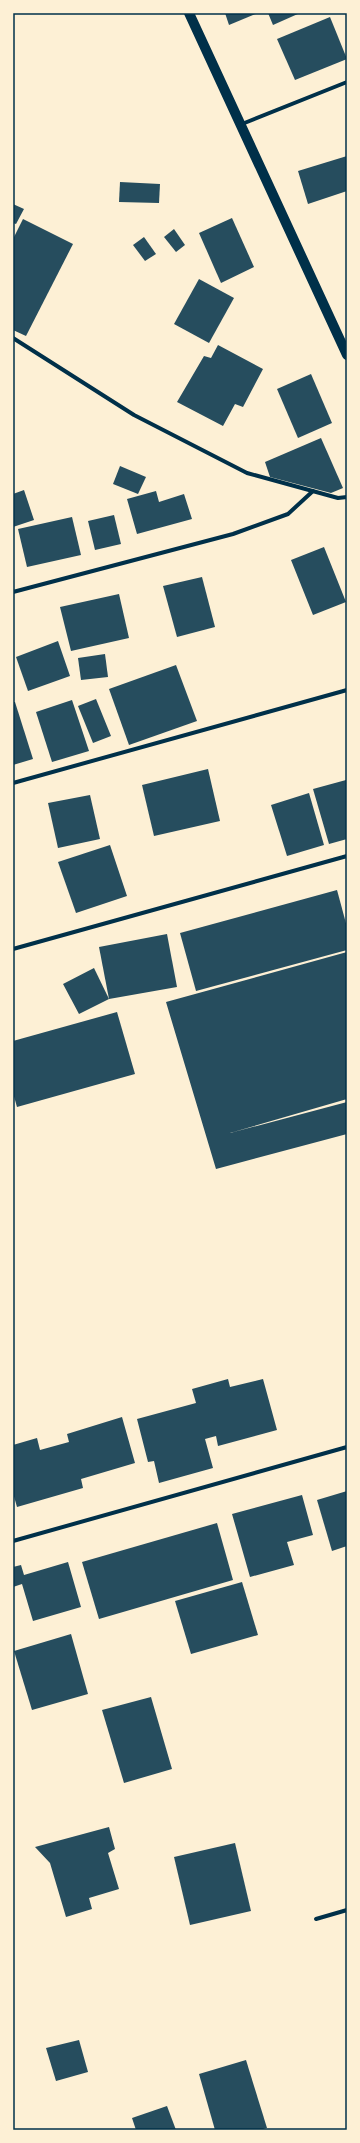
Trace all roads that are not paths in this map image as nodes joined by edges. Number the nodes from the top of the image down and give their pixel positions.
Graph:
1 (189, 13) edge
2 (347, 82) edge
3 (241, 124) junction
4 (13, 338) edge
5 (347, 355) edge
6 (313, 491) junction
7 (347, 497) edge
8 (13, 592) edge
9 (347, 690) edge
10 (13, 782) edge
11 (347, 856) edge
12 (13, 949) edge
13 (347, 1447) edge
14 (13, 1540) edge
15 (347, 1910) edge
16 (316, 1919) dead end

1 - 3 main road
2 - 3 street
3 - 5 main road
4 - 6 street
6 - 7 street
6 - 8 street
9 - 10 street
11 - 12 street
13 - 14 street
15 - 16 street

